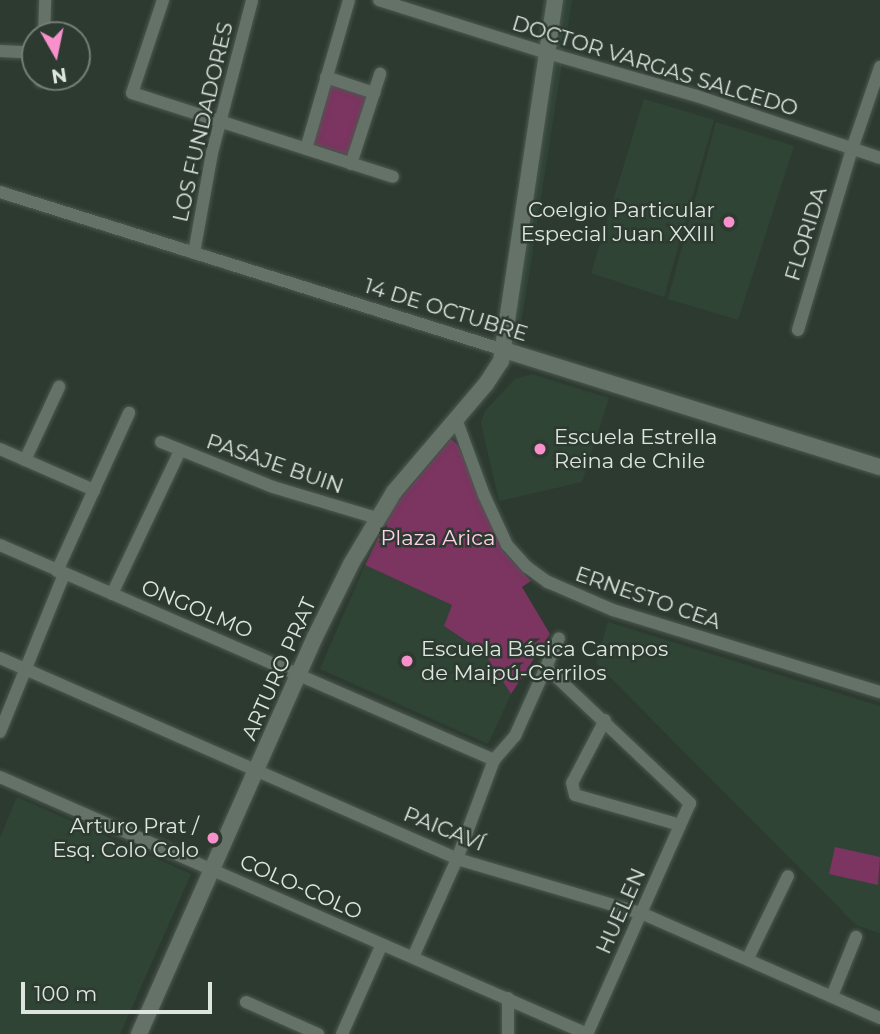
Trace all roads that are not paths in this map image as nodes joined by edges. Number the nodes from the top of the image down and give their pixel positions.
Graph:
1 (46, 0) edge
2 (163, 0) edge
3 (252, 0) edge
4 (349, 0) edge
5 (379, 0) edge
6 (555, 0) edge
7 (45, 21) edge
8 (0, 51) edge
9 (21, 52) edge
10 (547, 53) junction
11 (880, 67) edge
12 (380, 74) dead end
13 (326, 77) junction
14 (374, 93) junction
15 (219, 121) junction
16 (306, 149) junction
17 (852, 149) junction
18 (880, 158) edge
19 (351, 164) junction
20 (393, 177) dead end
21 (0, 192) edge
22 (194, 253) junction
23 (798, 330) dead end
24 (504, 350) junction
25 (59, 387) dead end
26 (129, 413) dead end
27 (456, 418) junction
28 (161, 442) dead end
29 (0, 449) edge
30 (180, 451) junction
31 (26, 460) junction
32 (880, 467) edge
33 (94, 490) junction
34 (377, 518) junction
35 (0, 545) edge
36 (61, 572) junction
37 (112, 594) junction
38 (559, 638) dead end
39 (0, 658) edge
40 (26, 667) junction
41 (547, 668) junction
42 (299, 673) junction
43 (880, 692) edge
44 (605, 720) junction
45 (0, 732) edge
46 (494, 760) junction
47 (257, 768) junction
48 (0, 777) edge
49 (680, 825) junction
50 (457, 859) junction
51 (212, 870) junction
52 (788, 876) dead end
53 (641, 913) junction
54 (856, 937) dead end
55 (382, 944) junction
56 (413, 957) junction
57 (748, 958) junction
58 (832, 996) junction
59 (508, 998) junction
60 (246, 1002) dead end
61 (880, 1018) edge
62 (139, 1034) edge
63 (317, 1034) edge
64 (342, 1034) edge
65 (508, 1034) edge
66 (587, 1034) edge

1 - 7 street
2 - 15 street
3 - 15 street, LOS FUNDADORES
4 - 13 street
5 - 10 street, DOCTOR VARGAS SALCEDO
6 - 10 street
8 - 9 street
10 - 17 street, DOCTOR VARGAS SALCEDO
10 - 24 street
11 - 17 street, FLORIDA
12 - 14 street
13 - 14 street
13 - 16 street
14 - 19 street
15 - 16 street
15 - 22 street, LOS FUNDADORES
16 - 19 street
17 - 18 street, DOCTOR VARGAS SALCEDO
17 - 23 street, FLORIDA
19 - 20 street
21 - 22 street, 14 DE OCTUBRE
22 - 24 street, 14 DE OCTUBRE
24 - 27 street, ARTURO PRAT
24 - 32 street, 14 DE OCTUBRE
25 - 31 street
26 - 33 street
27 - 34 street, ARTURO PRAT
27 - 43 street, ERNESTO CEA
28 - 30 street, PASAJE BUIN
29 - 31 street
30 - 34 street, PASAJE BUIN
30 - 37 street
31 - 33 street
33 - 36 street
34 - 42 street, ARTURO PRAT
35 - 36 street, ONGOLMO
36 - 37 street, ONGOLMO
36 - 40 street
37 - 42 street, ONGOLMO
38 - 41 street
39 - 40 street, PAICAVÍ
40 - 45 street
40 - 47 street, PAICAVÍ
41 - 44 street
41 - 46 street
42 - 46 street, ONGOLMO
42 - 47 street, ARTURO PRAT
44 - 49 street, HUELEN
44 - 49 street
46 - 50 street
47 - 50 street, PAICAVÍ
47 - 51 street, ARTURO PRAT
48 - 51 street, COLO-COLO
49 - 53 street, HUELEN
50 - 53 street, PAICAVÍ
50 - 56 street
51 - 55 street, COLO-COLO
51 - 62 street, ARTURO PRAT
52 - 57 street
53 - 57 street, PAICAVÍ
53 - 66 street, HUELEN
54 - 58 street
55 - 56 street, COLO-COLO
55 - 64 street
56 - 59 street, COLO-COLO
57 - 58 street, PAICAVÍ
58 - 61 street, PAICAVÍ
59 - 65 street
59 - 66 street, COLO-COLO
60 - 63 street

